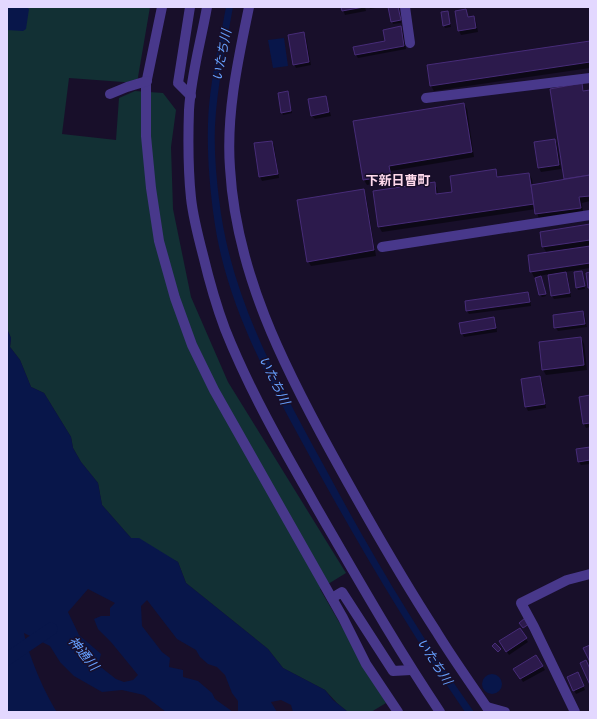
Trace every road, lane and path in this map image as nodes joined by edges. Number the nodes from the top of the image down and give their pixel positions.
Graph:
1 (162, 7) edge
2 (190, 7) edge
3 (207, 7) edge
4 (249, 7) edge
5 (407, 7) edge
6 (410, 43) dead end
7 (590, 78) edge
8 (147, 81) junction
9 (110, 94) dead end
10 (191, 96) junction
11 (426, 98) dead end
12 (590, 215) edge
13 (382, 247) dead end
14 (590, 574) edge
15 (332, 598) junction
16 (411, 670) junction
17 (488, 710) edge
18 (398, 712) edge
19 (440, 712) edge
20 (505, 712) edge
21 (575, 712) edge

1 - 8 street
2 - 10 street
3 - 10 street
4 - 17 street
5 - 6 street
7 - 11 street
8 - 9 street
8 - 15 street
10 - 16 street
12 - 13 street
14 - 21 street
15 - 16 street
15 - 18 street
16 - 19 street
17 - 20 street

